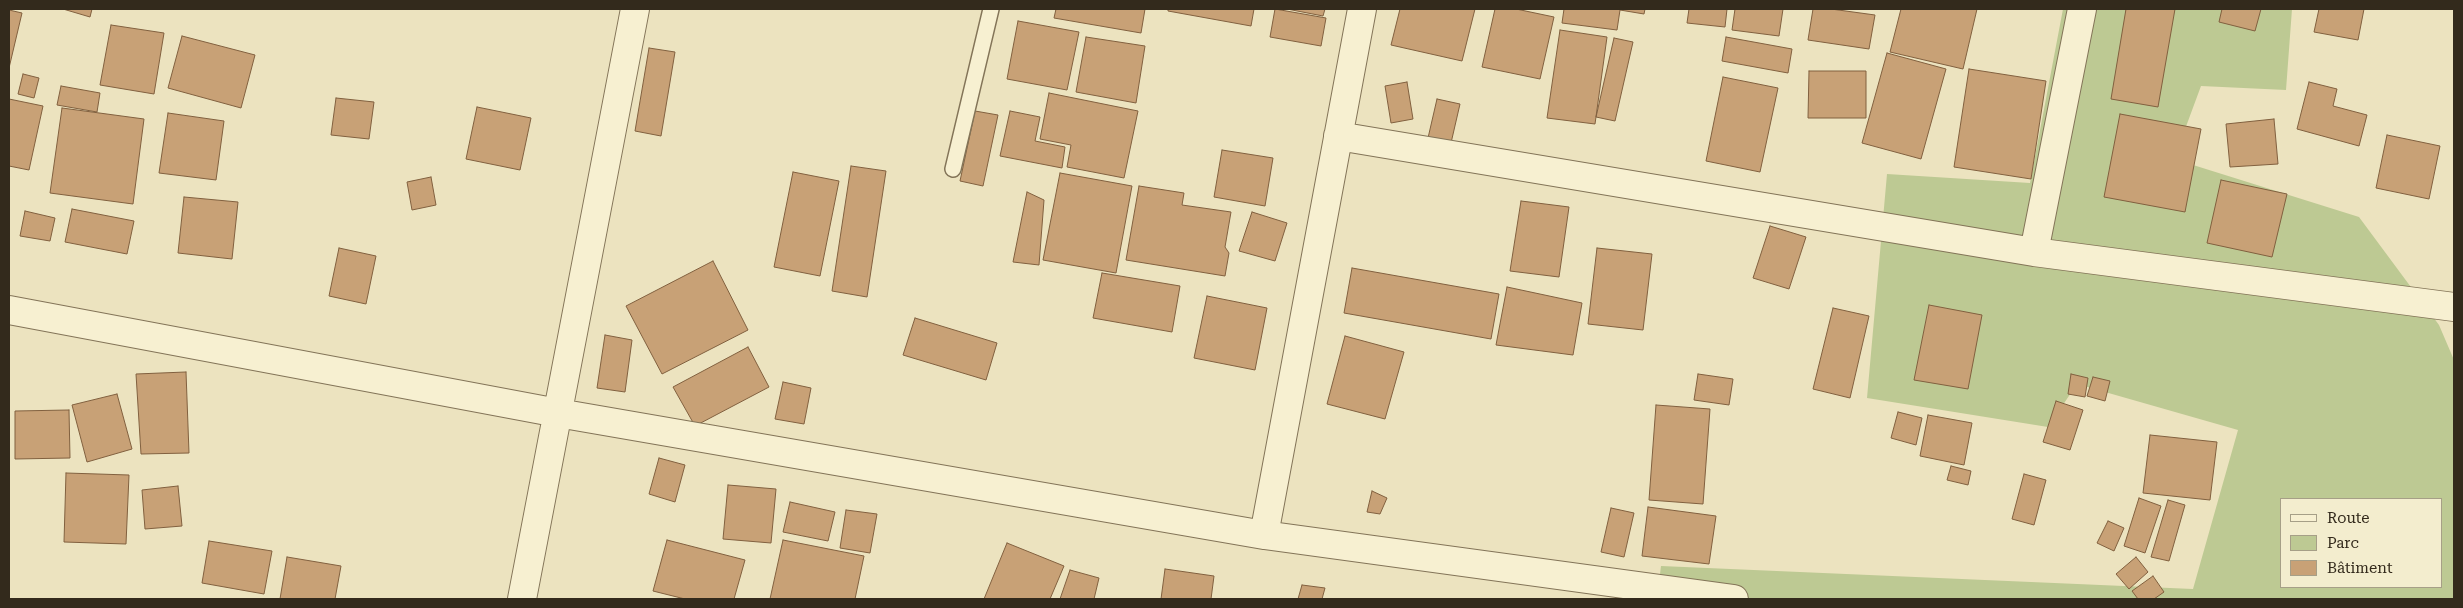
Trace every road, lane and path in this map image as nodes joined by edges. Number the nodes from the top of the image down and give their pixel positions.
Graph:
1 (635, 9) edge
2 (991, 9) edge
3 (1362, 9) edge
4 (2082, 9) edge
5 (1338, 136) junction
6 (952, 169) dead end
7 (2034, 252) junction
8 (2454, 306) edge
9 (9, 310) edge
10 (558, 413) junction
11 (1264, 535) junction
12 (522, 599) edge
13 (1734, 599) edge

1 - 10 street
2 - 6 lane
3 - 5 street
4 - 7 street
5 - 7 street
5 - 11 street
7 - 8 street
9 - 10 street
10 - 11 street
10 - 12 street
11 - 13 street

